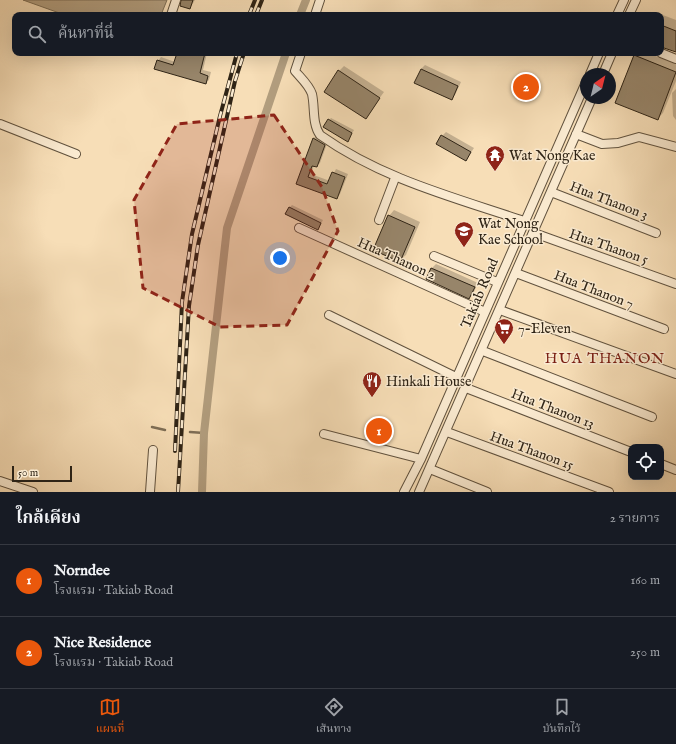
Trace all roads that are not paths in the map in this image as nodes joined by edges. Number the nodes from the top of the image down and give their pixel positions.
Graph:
1 (176, 0) edge
2 (320, 0) edge
3 (624, 0) edge
4 (636, 0) edge
5 (172, 12) edge
6 (316, 12) edge
7 (618, 12) edge
8 (630, 12) edge
9 (664, 54) edge
10 (300, 56) edge
11 (598, 56) edge
12 (611, 56) edge
13 (676, 59) edge
14 (593, 68) edge
15 (606, 68) edge
16 (580, 95) edge
17 (589, 104) edge
18 (0, 124) edge
19 (576, 134) junction
20 (676, 147) edge
21 (76, 154) dead end
22 (395, 178) junction
23 (552, 192) junction
24 (379, 220) dead end
25 (524, 221) junction
26 (299, 228) dead end
27 (519, 231) junction
28 (656, 233) dead end
29 (533, 235) junction
30 (434, 256) dead end
31 (516, 273) junction
32 (497, 282) junction
33 (676, 284) edge
34 (500, 310) junction
35 (485, 312) junction
36 (329, 315) dead end
37 (664, 329) dead end
38 (483, 351) junction
39 (676, 374) edge
40 (456, 377) junction
41 (466, 388) junction
42 (652, 417) dead end
43 (447, 432) junction
44 (324, 434) dead end
45 (153, 450) dead end
46 (628, 451) edge
47 (421, 459) junction
48 (664, 465) edge
49 (430, 469) junction
50 (676, 470) edge
51 (0, 481) edge
52 (405, 490) edge
53 (33, 492) edge
54 (150, 492) edge
55 (418, 492) edge
56 (487, 492) edge
57 (609, 492) edge

1 - 5 street
2 - 6 street
3 - 7 street
4 - 8 street
9 - 13 street
10 - 22 street
11 - 14 street
12 - 15 street
16 - 25 street, Takiab Road
17 - 19 street, Takiab Road
18 - 21 street
19 - 20 street
19 - 23 street, Takiab Road
22 - 24 street
22 - 25 street
23 - 28 street, Hua Thanon 3
23 - 29 street, Takiab Road
25 - 27 street, Takiab Road
26 - 35 street, Hua Thanon 2
27 - 29 street, Hua Thanon 5
27 - 32 street, Takiab Road
29 - 31 street, Takiab Road
29 - 33 street, Hua Thanon 5
30 - 32 street
31 - 34 street, Takiab Road
31 - 37 street, Hua Thanon 7
32 - 35 street, Takiab Road
34 - 38 street, Takiab Road
34 - 39 street
35 - 40 street, Takiab Road
36 - 40 street
38 - 41 street, Takiab Road
38 - 42 street
40 - 47 street, Takiab Road
41 - 43 street, Takiab Road
41 - 46 street, Hua Thanon 13
43 - 49 street, Takiab Road
43 - 57 street, Hua Thanon 15
44 - 47 street
45 - 54 street
47 - 52 street, Takiab Road
48 - 50 street
49 - 55 street, Takiab Road
49 - 56 street
51 - 53 street
52 - 55 street

